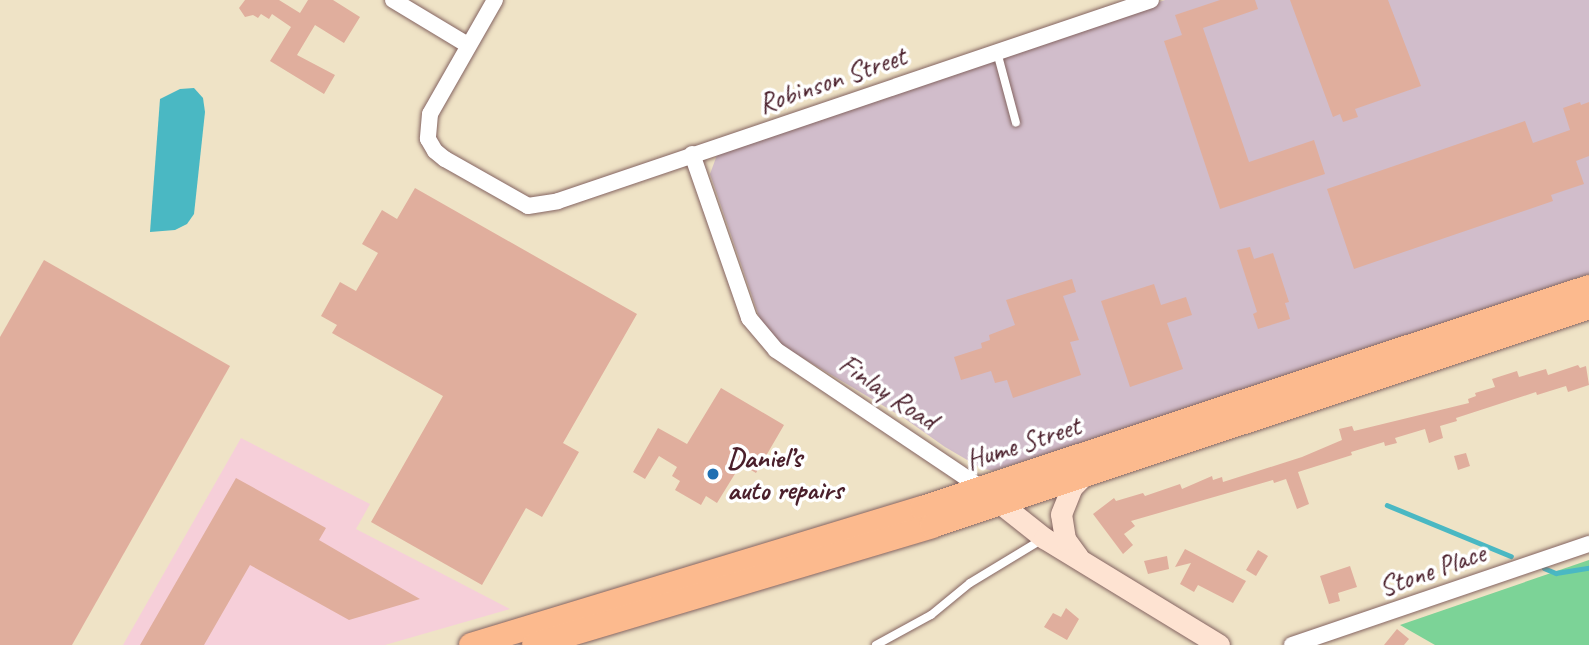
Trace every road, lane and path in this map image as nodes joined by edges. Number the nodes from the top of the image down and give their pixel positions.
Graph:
1 (393, 0) edge
2 (495, 0) edge
3 (1151, 0) edge
4 (468, 46) junction
5 (998, 52) junction
6 (1016, 123) dead end
7 (692, 154) junction
8 (1589, 287) edge
9 (1589, 307) edge
10 (1086, 473) junction
11 (990, 496) junction
12 (1044, 538) junction
13 (1589, 544) edge
14 (1086, 566) junction
15 (904, 632) junction
16 (471, 645) edge
17 (534, 645) edge
18 (876, 645) edge
19 (892, 645) edge
20 (1219, 645) edge
21 (1292, 645) edge

1 - 4 street
2 - 4 street
3 - 5 street, Robinson Street
4 - 7 street, Robinson Street
5 - 6 lane
5 - 7 street, Robinson Street
7 - 11 street, Finlay Road
8 - 11 main road, Hume Street
9 - 10 main road, Hume Street
10 - 11 main road, Hume Street
10 - 14 street
11 - 12 street, Finlay Road
11 - 16 main road, Hume Street
11 - 17 main road, Hume Street
12 - 14 street, Finlay Road
12 - 15 lane
13 - 21 street, Stone Place
14 - 20 street, Finlay Road
15 - 18 lane
15 - 19 lane

